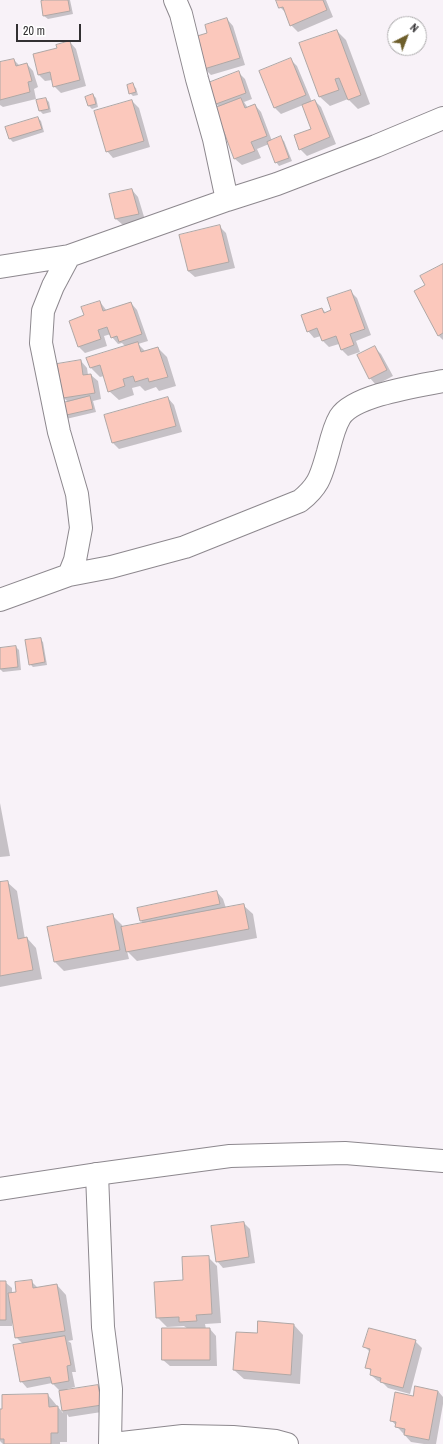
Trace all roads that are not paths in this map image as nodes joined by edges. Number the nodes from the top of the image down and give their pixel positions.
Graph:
1 (175, 0) edge
2 (443, 118) edge
3 (227, 200) junction
4 (69, 256) junction
5 (0, 267) edge
6 (443, 381) edge
7 (69, 576) junction
8 (0, 600) edge
9 (443, 1161) edge
10 (97, 1174) junction
11 (0, 1189) edge
12 (111, 1444) edge
13 (287, 1444) edge

1 - 3 street
2 - 3 street
3 - 4 street
4 - 5 street
4 - 7 street
6 - 7 street
7 - 8 street
9 - 10 street
10 - 11 street
10 - 12 street
12 - 13 street

